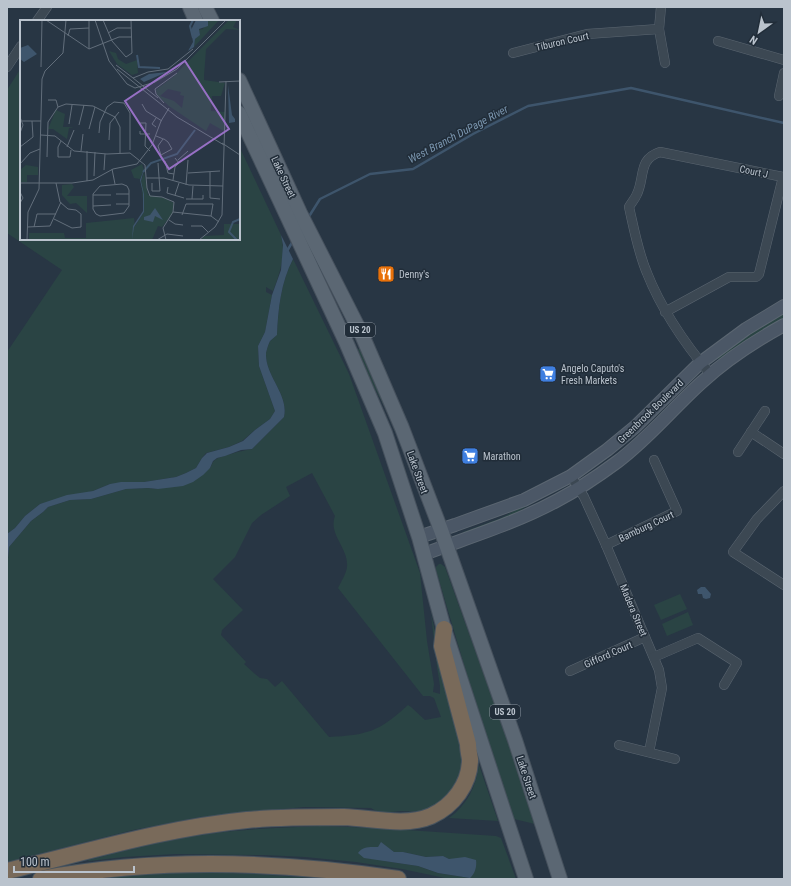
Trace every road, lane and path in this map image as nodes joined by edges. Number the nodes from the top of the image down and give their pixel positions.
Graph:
1 (47, 7) edge
2 (190, 7) edge
3 (205, 7) edge
4 (661, 7) edge
5 (38, 20) edge
6 (196, 20) edge
7 (212, 20) edge
8 (659, 29) junction
9 (718, 41) dead end
10 (20, 48) edge
11 (513, 53) dead end
12 (784, 60) edge
13 (665, 63) dead end
14 (7, 67) edge
15 (784, 73) edge
16 (240, 82) edge
17 (780, 96) dead end
18 (240, 115) edge
19 (784, 306) edge
20 (665, 312) junction
21 (784, 325) edge
22 (700, 362) junction
23 (711, 375) junction
24 (765, 411) dead end
25 (751, 432) junction
26 (738, 452) dead end
27 (784, 454) edge
28 (654, 460) dead end
29 (571, 476) junction
30 (579, 488) junction
31 (784, 491) edge
32 (441, 530) junction
33 (419, 537) junction
34 (446, 545) junction
35 (606, 545) junction
36 (424, 554) junction
37 (784, 586) edge
38 (444, 629) junction
39 (645, 637) junction
40 (654, 657) junction
41 (570, 671) dead end
42 (724, 685) dead end
43 (619, 745) dead end
44 (649, 752) junction
45 (675, 758) dead end
46 (7, 870) edge
47 (41, 879) edge
48 (398, 879) edge
49 (526, 879) edge
50 (560, 879) edge

1 - 5 street
2 - 6 main road
3 - 7 main road
4 - 8 street
8 - 11 street, Tiburon Court
8 - 13 street
9 - 12 street
10 - 14 street
15 - 17 street
16 - 32 main road, Lake Street / US 20
18 - 33 main road, Lake Street / US 20
19 - 22 main road, Greenbrook Boulevard
20 - 20 street, Court J
20 - 22 street
21 - 23 main road, Greenbrook Boulevard
22 - 23 street
22 - 29 main road, Greenbrook Boulevard
23 - 30 main road, Greenbrook Boulevard
24 - 25 street
25 - 26 street
25 - 27 street
28 - 35 street, Bamburg Court
29 - 30 street, Madera Street
29 - 32 main road, Greenbrook Boulevard
30 - 34 main road, Greenbrook Boulevard
30 - 35 street, Madera Street
31 - 37 street
32 - 33 main road, Greenbrook Boulevard
32 - 34 main road, Lake Street / US 20
33 - 36 main road, Lake Street / US 20
34 - 36 main road, Greenbrook Boulevard
34 - 50 main road, Lake Street / US 20
35 - 39 street, Madera Street
36 - 38 main road, Lake Street / US 20
38 - 46 highway
38 - 49 main road, Lake Street / US 20
39 - 40 street, Madera Street
39 - 41 street, Gifford Court
40 - 42 street
40 - 44 street, Madera Street
43 - 44 street
44 - 45 street
47 - 48 highway

